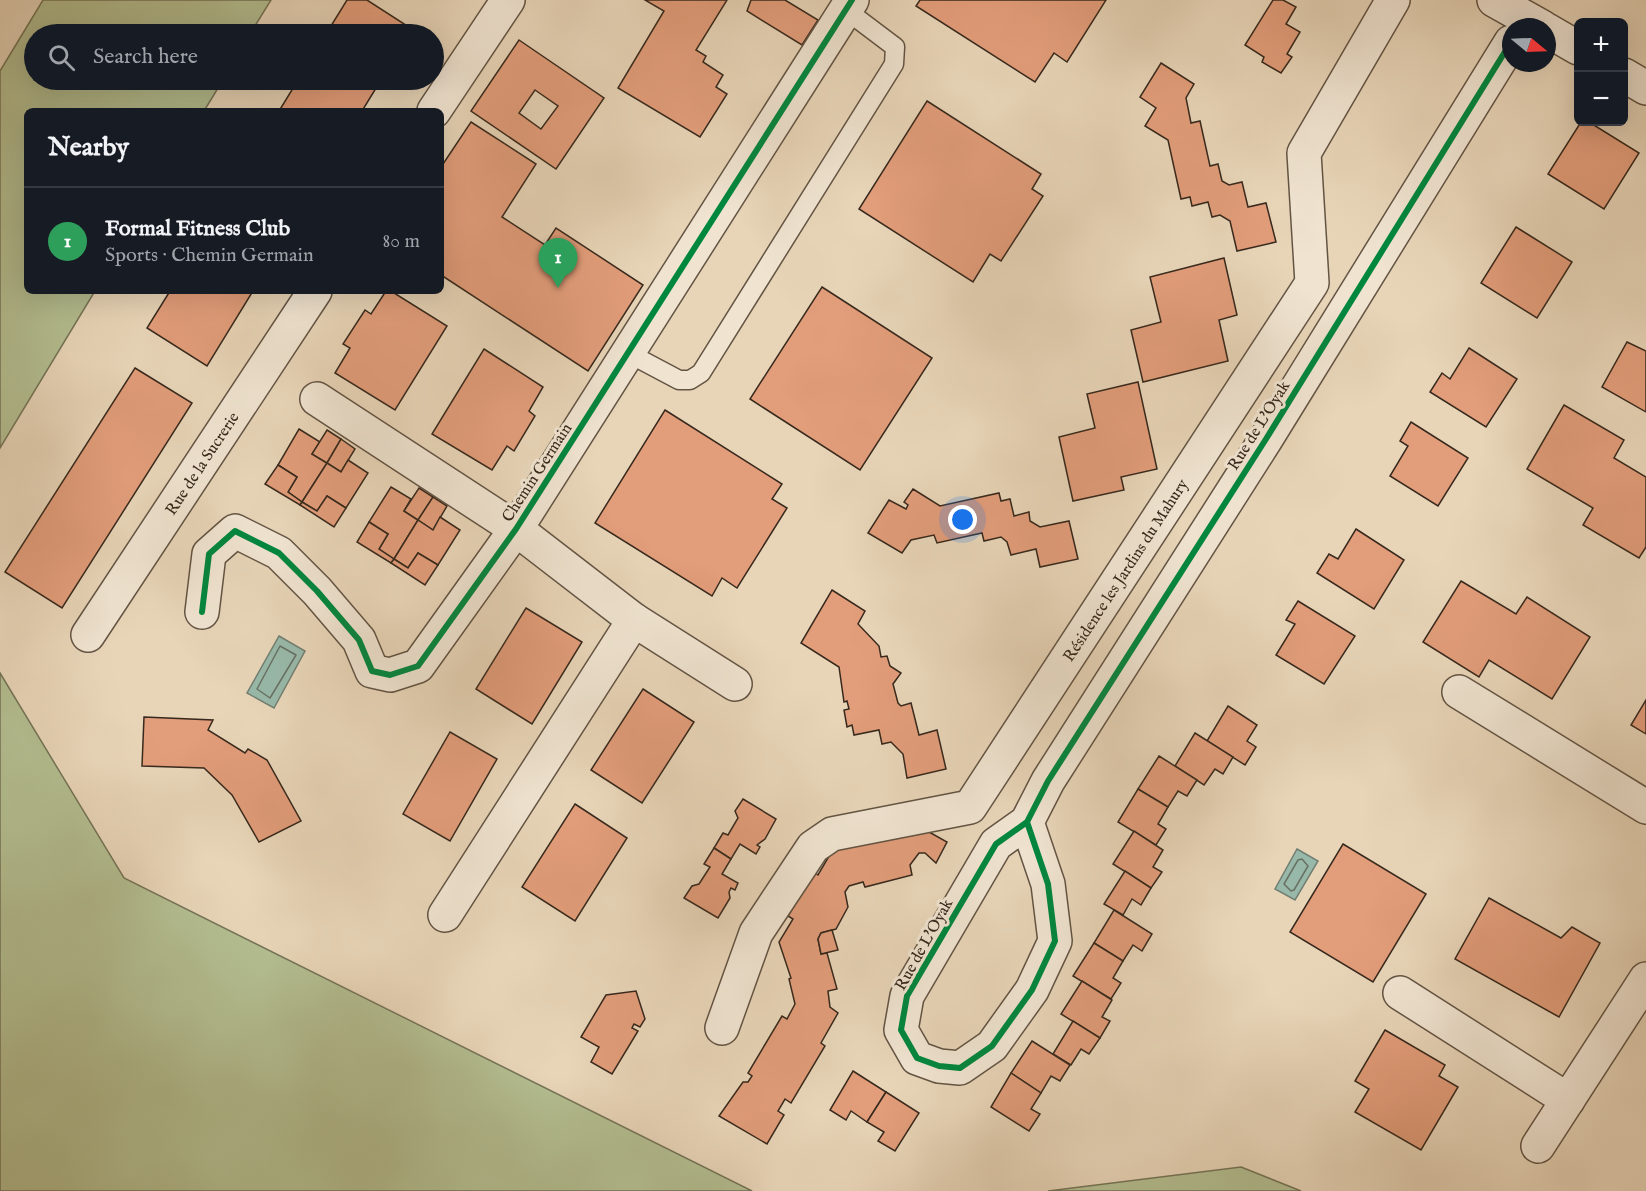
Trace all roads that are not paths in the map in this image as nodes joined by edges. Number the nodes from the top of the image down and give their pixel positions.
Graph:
1 (508, 0) edge
2 (1393, 0) edge
3 (1494, 0) edge
4 (849, 5) edge
5 (1516, 18) edge
6 (1556, 39) edge
7 (1574, 46) edge
8 (1502, 71) edge
9 (1628, 78) edge
10 (1646, 88) edge
11 (436, 108) edge
12 (313, 294) edge
13 (628, 353) junction
14 (317, 399) dead end
15 (516, 529) junction
16 (202, 612) dead end
17 (634, 620) junction
18 (88, 634) dead end
19 (735, 684) dead end
20 (1459, 692) dead end
21 (1646, 807) edge
22 (1027, 822) junction
23 (445, 915) dead end
24 (1646, 979) edge
25 (1400, 993) dead end
26 (722, 1028) dead end
27 (1568, 1100) junction
28 (1538, 1146) dead end

1 - 11 street
2 - 26 street, Résidence les Jardins du Mahury
3 - 5 street
4 - 13 street, Chemin Germain
4 - 13 lane
6 - 7 street
8 - 22 street, Rue de L'Oyak
9 - 10 street
12 - 18 street, Rue de la Sucrerie
13 - 15 street, Chemin Germain
14 - 15 street
15 - 16 street, Chemin Germain
15 - 17 street
17 - 19 street
17 - 23 street
20 - 21 street
22 - 22 street, Rue de L'Oyak
24 - 27 street
25 - 27 street
27 - 28 street

